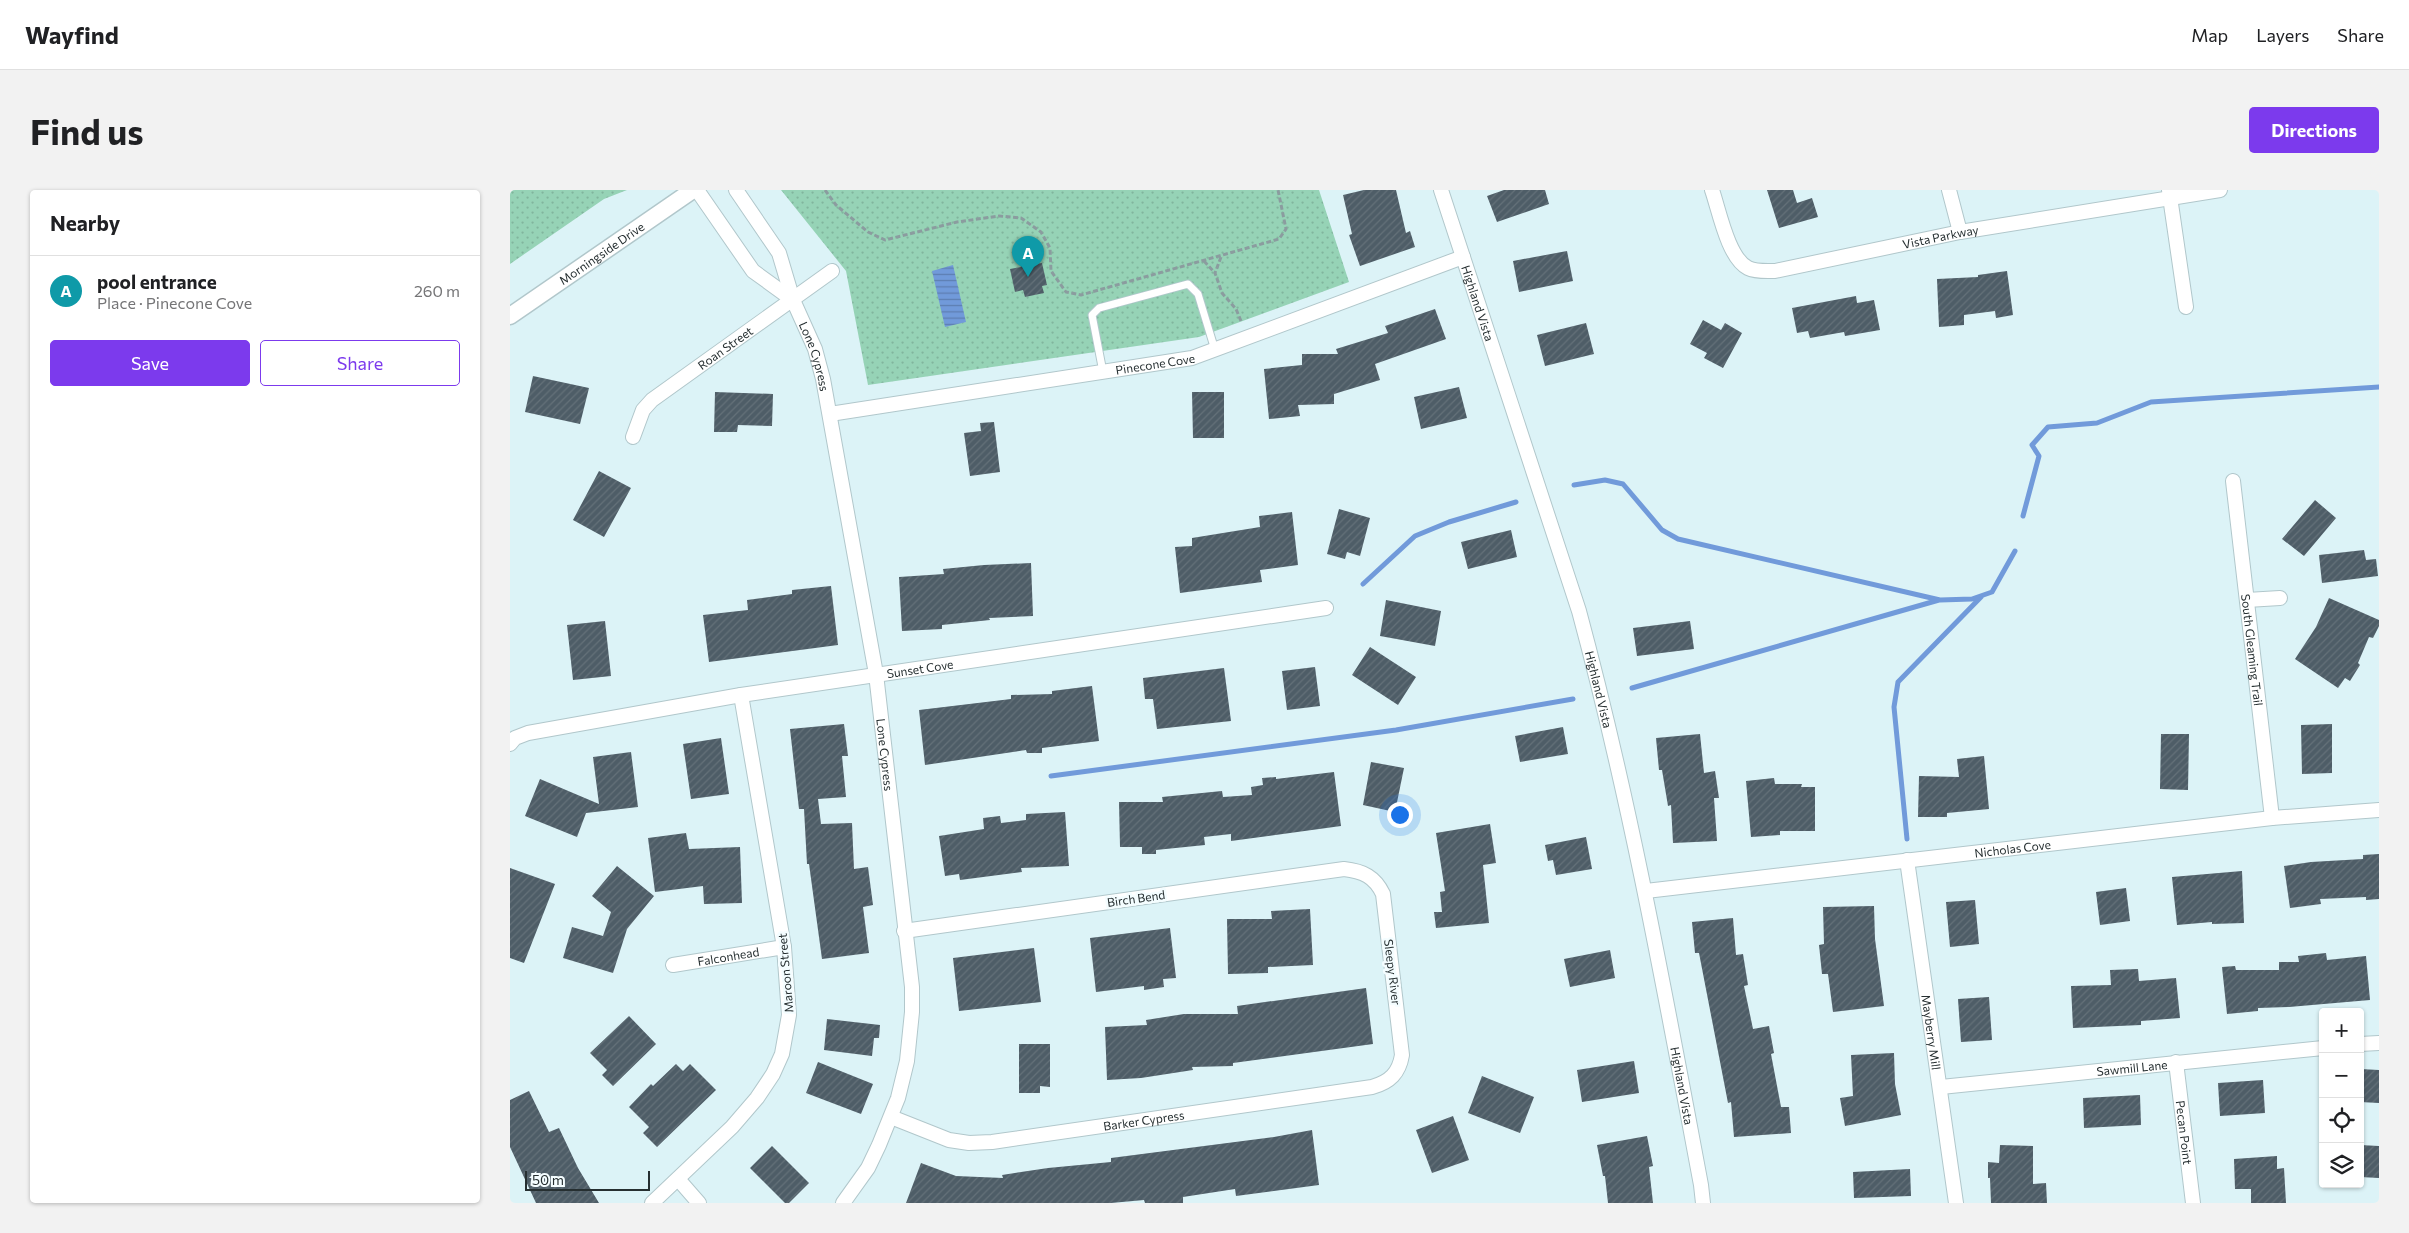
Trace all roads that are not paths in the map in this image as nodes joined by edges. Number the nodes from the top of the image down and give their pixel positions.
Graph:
1 (693, 190) edge
2 (697, 190) edge
3 (736, 190) edge
4 (1441, 190) edge
5 (1712, 190) edge
6 (1949, 190) edge
7 (2220, 190) edge
8 (2170, 194) edge
9 (1960, 232) junction
10 (1464, 257) junction
11 (832, 271) dead end
12 (793, 300) junction
13 (2186, 307) dead end
14 (510, 316) edge
15 (1215, 350) junction
16 (1103, 372) junction
17 (830, 414) junction
18 (633, 437) dead end
19 (2233, 481) dead end
20 (2280, 598) dead end
21 (2247, 600) junction
22 (1326, 608) dead end
23 (876, 674) junction
24 (741, 695) junction
25 (513, 741) edge
26 (2379, 810) edge
27 (2272, 818) junction
28 (1907, 860) junction
29 (1368, 875) joint
30 (1646, 891) junction
31 (904, 931) junction
32 (784, 947) junction
33 (673, 965) dead end
34 (2379, 1042) edge
35 (2364, 1044) edge
36 (2319, 1048) edge
37 (2176, 1062) junction
38 (1396, 1073) joint
39 (1941, 1087) junction
40 (891, 1117) junction
41 (678, 1179) junction
42 (652, 1203) edge
43 (699, 1203) edge
44 (843, 1203) edge
45 (1703, 1203) edge
46 (1956, 1203) edge
47 (2194, 1203) edge

1 - 14 street, Morningside Drive
2 - 12 street, Lone Cypress
3 - 12 street, Lone Cypress
4 - 10 street, Highland Vista
5 - 9 street, Vista Parkway
6 - 9 street
7 - 8 street, Vista Parkway
8 - 9 street, Vista Parkway
8 - 13 street
10 - 15 street, Pinecone Cove
10 - 30 street, Highland Vista
11 - 12 street, Roan Street
12 - 17 street, Lone Cypress
12 - 18 street, Roan Street
15 - 16 street, Pinecone Cove
15 - 16 lane
16 - 17 street, Pinecone Cove
17 - 23 street, Lone Cypress
19 - 21 street, South Gleaming Trail
20 - 21 street
21 - 27 street, South Gleaming Trail
22 - 23 street, Sunset Cove
23 - 24 street, Sunset Cove
23 - 31 street, Lone Cypress
24 - 25 street, Sunset Cove
24 - 32 street, Maroon Street
26 - 27 street, Nicholas Cove
27 - 28 street, Nicholas Cove
28 - 30 street, Nicholas Cove
28 - 39 street, Mayberry Mill
29 - 31 street, Birch Bend
29 - 38 street, Sleepy River
30 - 45 street, Highland Vista
31 - 40 street, Lone Cypress
32 - 33 street, Falconhead
32 - 41 street, Maroon Street
34 - 35 street
36 - 37 street, Sawmill Lane
37 - 39 street, Sawmill Lane
37 - 47 street, Pecan Point
38 - 40 street, Barker Cypress
39 - 46 street, Mayberry Mill
40 - 44 street, Lone Cypress
41 - 42 street, Maroon Street
41 - 43 street

